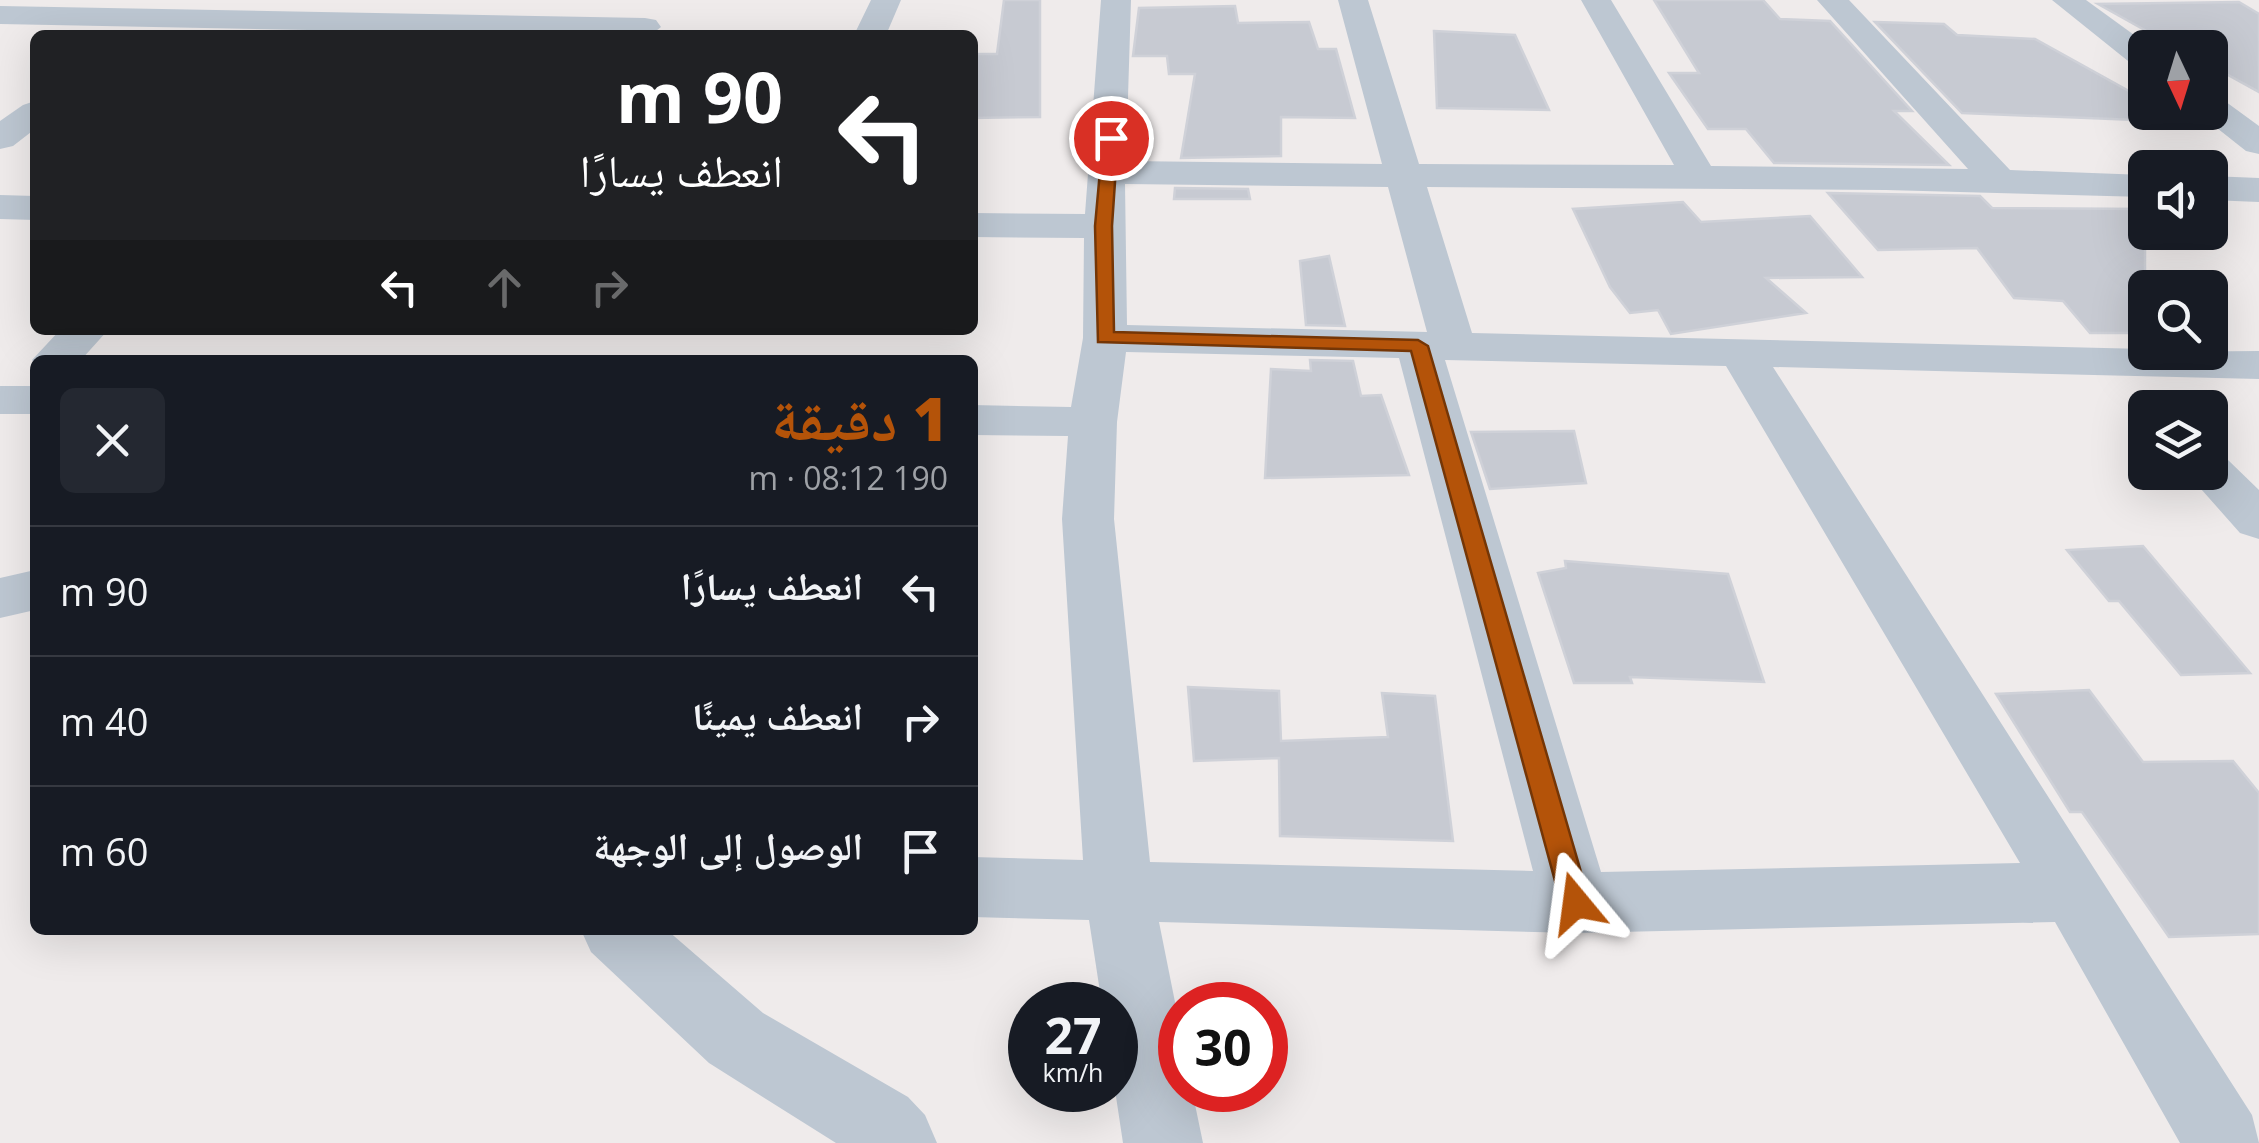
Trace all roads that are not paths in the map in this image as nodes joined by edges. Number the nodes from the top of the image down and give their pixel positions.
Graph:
1 (886, 0) edge
2 (1116, 0) edge
3 (1353, 0) edge
4 (1596, 0) edge
5 (1832, 0) edge
6 (2067, 0) edge
7 (0, 15) edge
8 (165, 16) junction
9 (647, 21) edge
10 (146, 30) edge
11 (872, 30) edge
12 (2128, 45) edge
13 (30, 116) edge
14 (2228, 119) edge
15 (0, 138) edge
16 (2259, 142) edge
17 (1109, 172) junction
18 (1404, 178) junction
19 (1700, 178) junction
20 (1998, 180) junction
21 (2128, 185) edge
22 (2228, 189) edge
23 (2259, 190) edge
24 (0, 207) edge
25 (30, 208) edge
26 (978, 225) edge
27 (1104, 226) junction
28 (81, 335) edge
29 (1105, 338) junction
30 (1436, 347) junction
31 (1740, 352) junction
32 (60, 355) edge
33 (2102, 362) junction
34 (2259, 365) edge
35 (2129, 390) edge
36 (978, 420) edge
37 (1094, 422) junction
38 (2228, 490) edge
39 (2259, 521) edge
40 (30, 591) edge
41 (0, 598) edge
42 (978, 887) edge
43 (2074, 892) junction
44 (1119, 893) junction
45 (1576, 903) junction
46 (622, 935) edge
47 (897, 1143) edge
48 (1163, 1143) edge
49 (2224, 1143) edge

1 - 11 street
2 - 17 street
3 - 18 street
4 - 19 street
5 - 20 street
6 - 12 street
7 - 8 street
8 - 9 street
8 - 10 street
13 - 15 street
14 - 16 street
17 - 18 street
17 - 27 street
18 - 19 street
18 - 30 street
19 - 20 street
20 - 21 street
22 - 23 street
24 - 25 street
26 - 27 street
27 - 29 street
28 - 32 street
29 - 30 street
29 - 37 street
30 - 31 street
30 - 45 street
31 - 33 street
31 - 43 street
33 - 34 street
33 - 35 street
36 - 37 street
37 - 44 street
38 - 39 street
40 - 41 street
42 - 44 street
43 - 45 street
43 - 49 street
44 - 45 street
44 - 48 street
46 - 47 street

